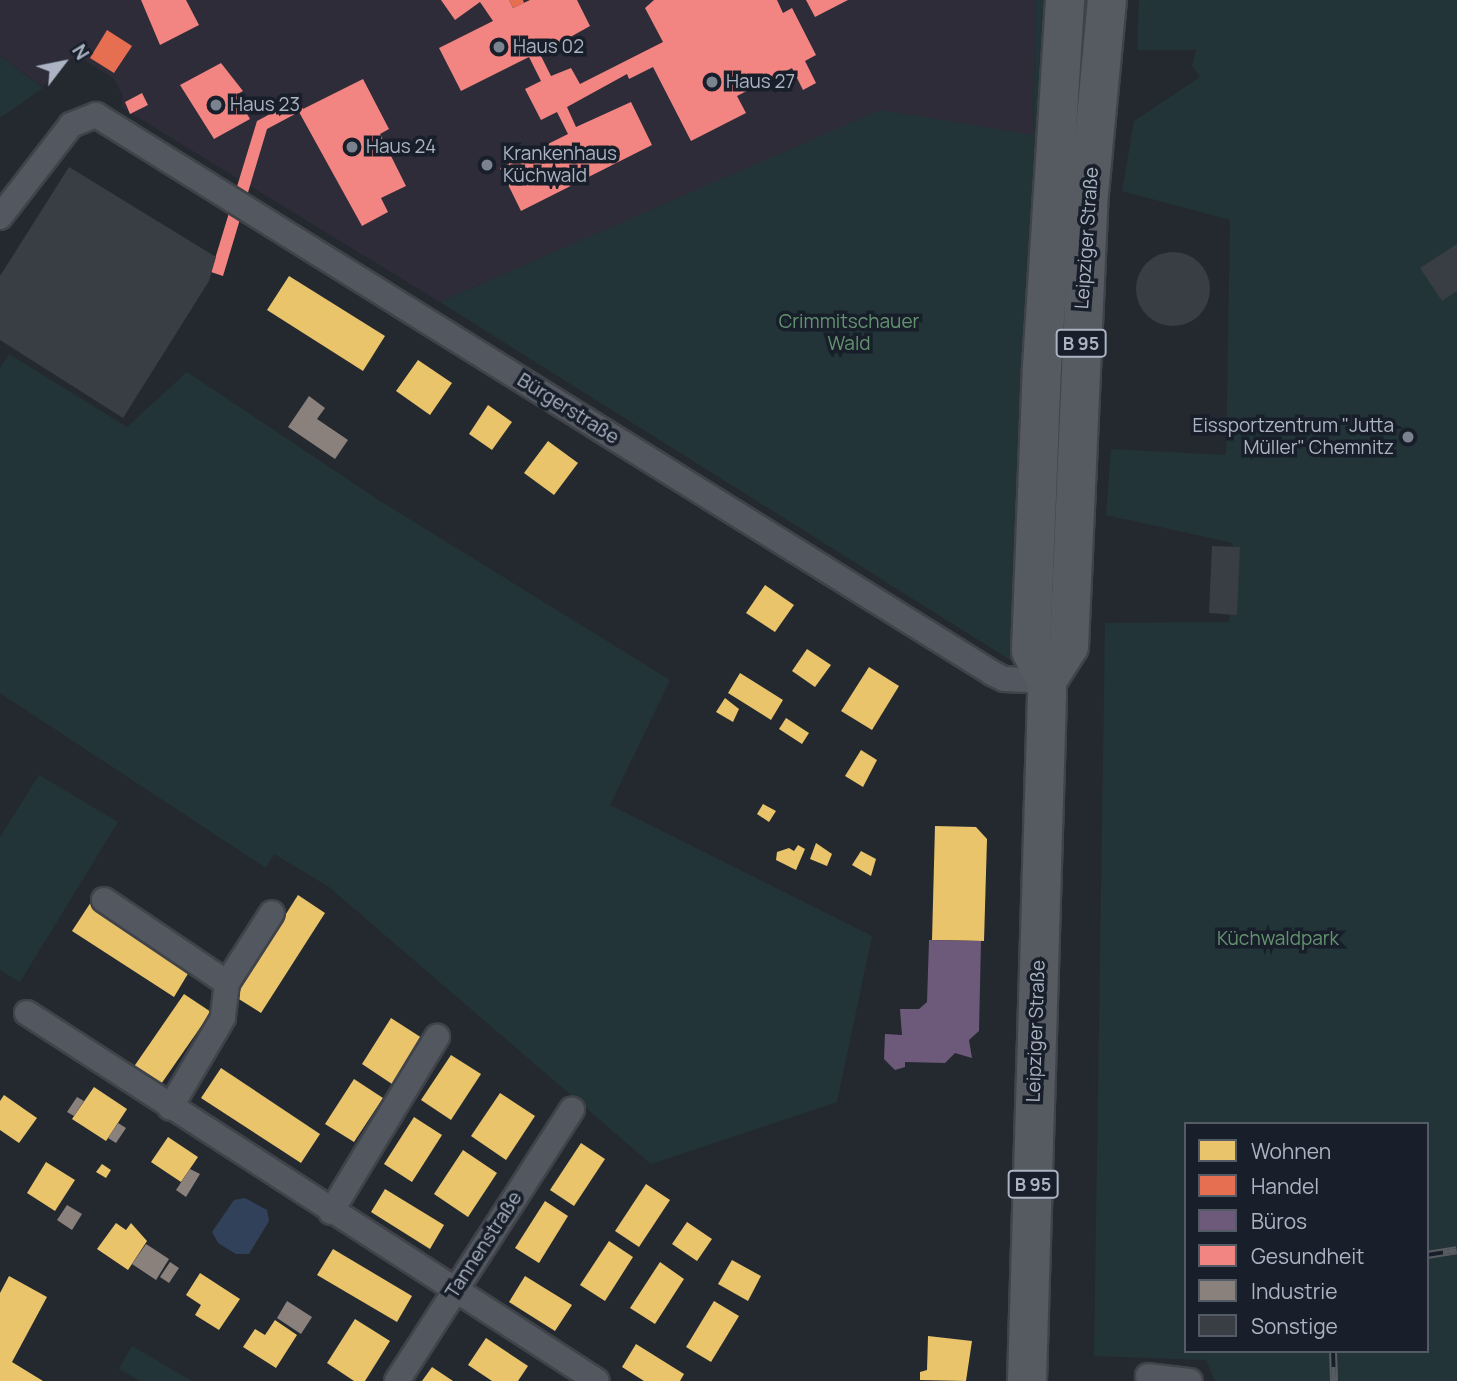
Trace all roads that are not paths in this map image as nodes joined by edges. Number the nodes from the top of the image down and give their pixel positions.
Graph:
1 (1065, 0) edge
2 (1107, 0) edge
3 (0, 217) edge
4 (1047, 681) junction
5 (104, 900) dead end
6 (272, 913) dead end
7 (227, 982) junction
8 (27, 1013) dead end
9 (437, 1037) dead end
10 (170, 1108) junction
11 (572, 1109) dead end
12 (331, 1212) junction
13 (454, 1291) junction
14 (1148, 1376) dead end
15 (397, 1381) edge
16 (597, 1381) edge
17 (1027, 1381) edge
18 (1189, 1381) edge

1 - 4 main road, Leipziger Straße / B 95
2 - 4 main road, Leipziger Straße / B 95
3 - 4 street, Bürgerstraße
4 - 17 main road, Leipziger Straße / B 95
5 - 7 street
6 - 7 street
7 - 10 street
8 - 10 street
9 - 12 street
10 - 12 street
11 - 13 street, Tannenstraße
12 - 13 street
13 - 15 street, Tannenstraße
13 - 16 street
14 - 18 street

